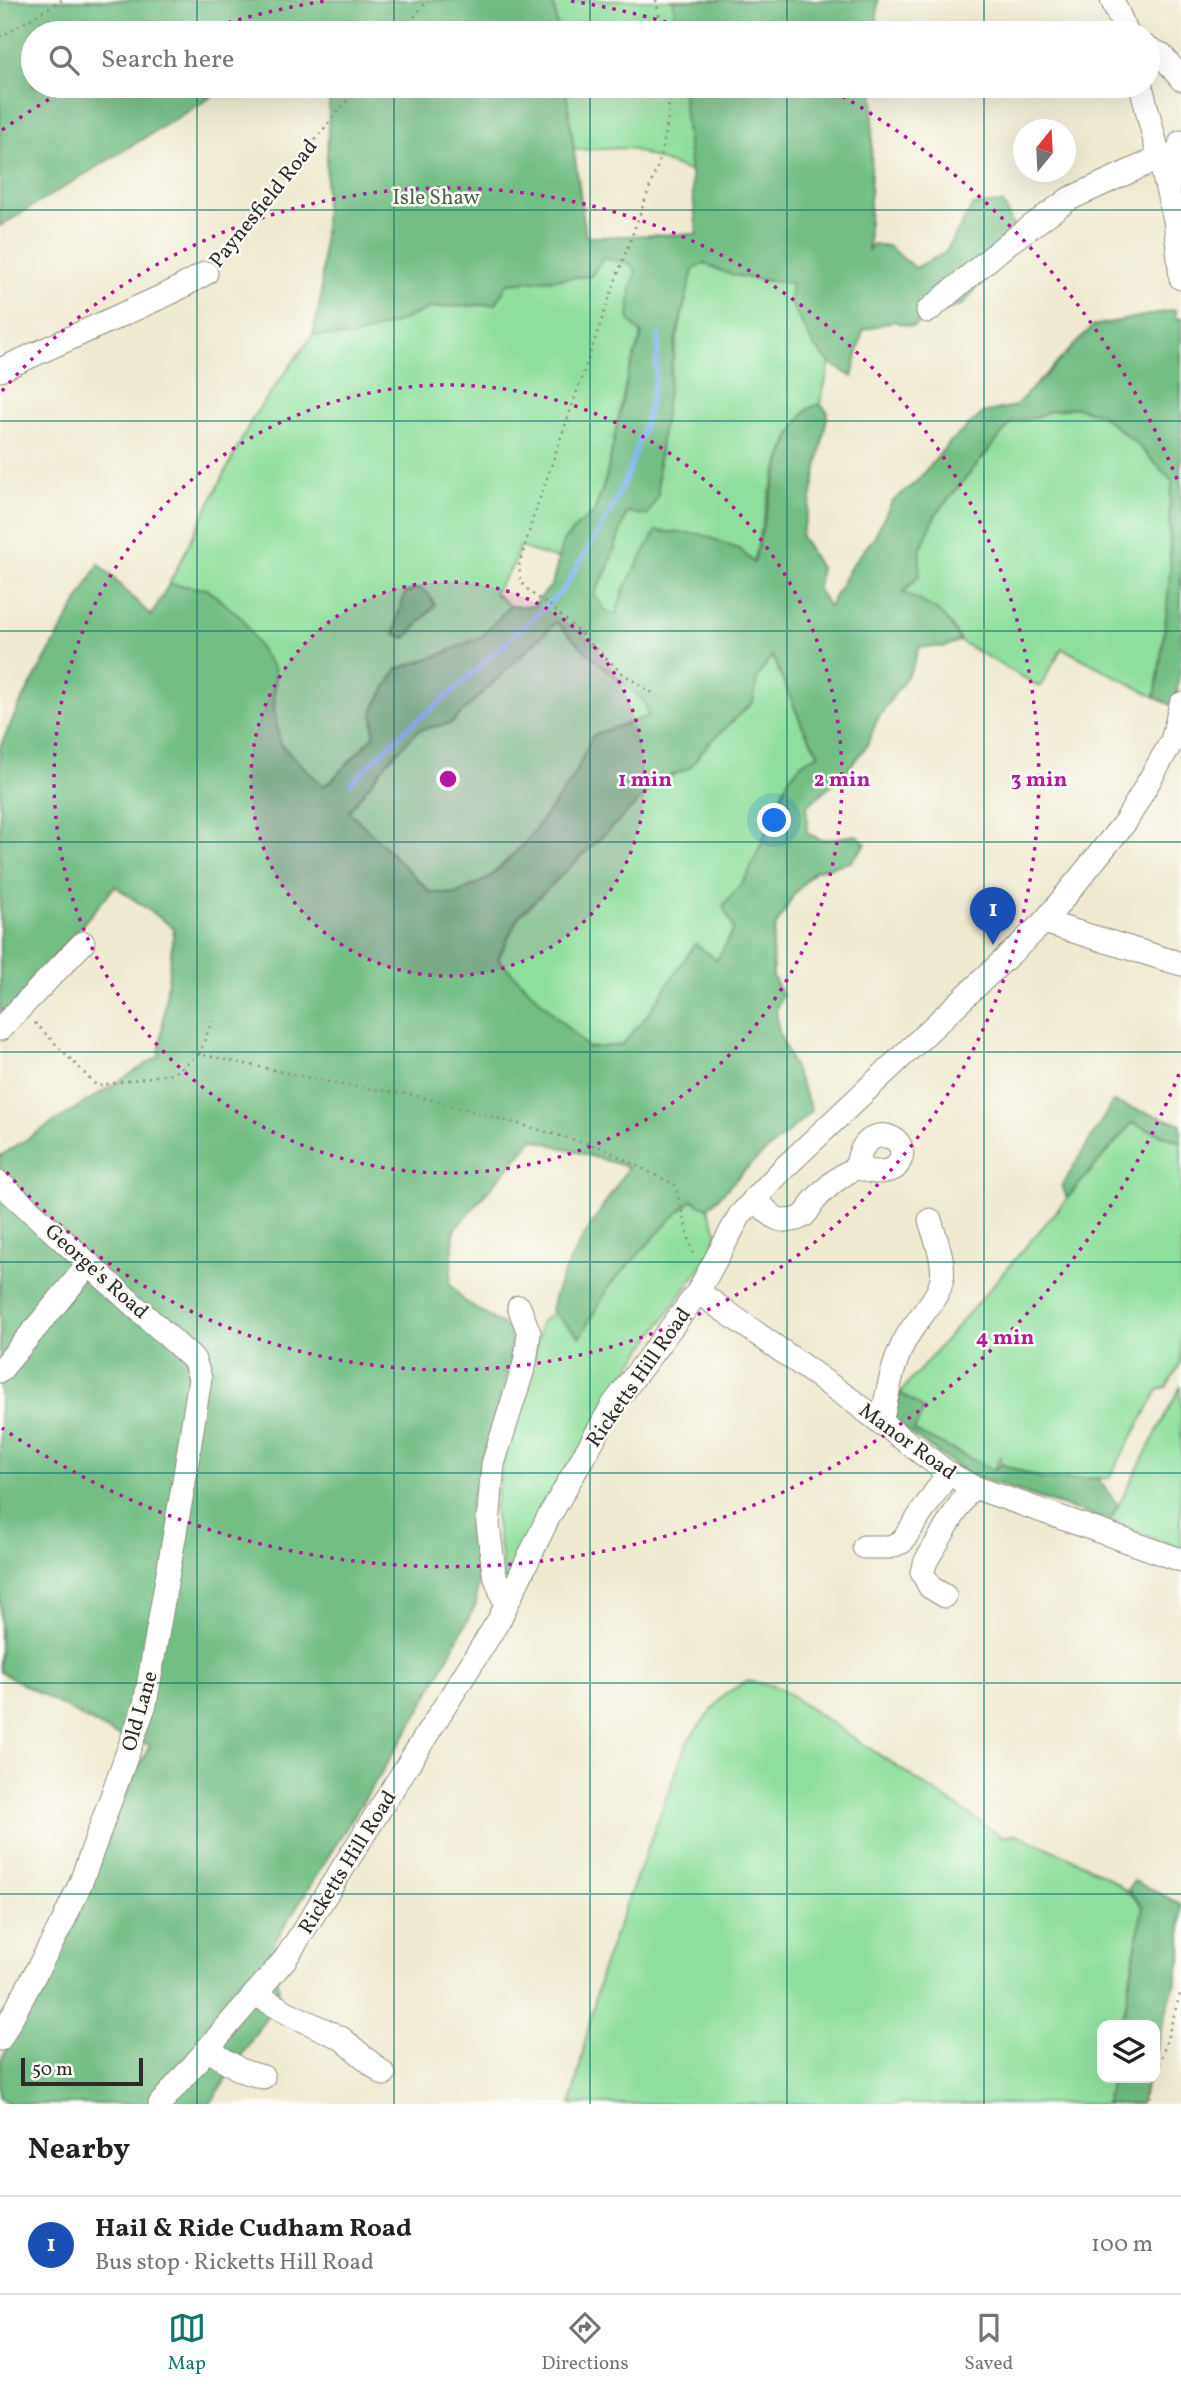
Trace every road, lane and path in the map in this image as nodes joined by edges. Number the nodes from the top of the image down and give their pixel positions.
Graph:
1 (62, 0) edge
2 (428, 0) edge
3 (656, 0) edge
4 (1112, 0) edge
5 (27, 21) edge
6 (411, 21) edge
7 (660, 21) edge
8 (1121, 21) edge
9 (21, 24) edge
10 (0, 37) edge
11 (1160, 54) edge
12 (1181, 79) edge
13 (349, 98) edge
14 (669, 98) edge
15 (1144, 98) edge
16 (1181, 142) edge
17 (1159, 158) junction
18 (1167, 190) junction
19 (206, 273) joint
20 (1181, 278) edge
21 (928, 311) dead end
22 (0, 370) edge
23 (652, 693) dead end
24 (1181, 705) edge
25 (1044, 922) junction
26 (83, 943) dead end
27 (1181, 964) edge
28 (20, 1008) junction
29 (212, 1021) dead end
30 (0, 1029) edge
31 (199, 1054) junction
32 (858, 1167) dead end
33 (0, 1183) edge
34 (754, 1199) junction
35 (930, 1220) dead end
36 (89, 1264) junction
37 (712, 1269) junction
38 (698, 1292) junction
39 (519, 1307) dead end
40 (194, 1360) joint
41 (0, 1370) edge
42 (881, 1423) junction
43 (948, 1473) junction
44 (971, 1486) junction
45 (864, 1547) dead end
46 (1181, 1560) edge
47 (945, 1596) dead end
48 (506, 1605) junction
49 (1181, 1991) edge
50 (255, 1994) junction
51 (0, 2039) edge
52 (207, 2049) junction
53 (384, 2074) dead end
54 (263, 2077) dead end
55 (160, 2104) edge
56 (1148, 2104) edge

1 - 5 path
2 - 6 path
3 - 7 path
4 - 8 street
9 - 10 path
11 - 12 street
13 - 19 path, Paynesfield Road
14 - 23 path
15 - 17 street
16 - 18 street
17 - 18 street
17 - 21 street
18 - 20 street
19 - 22 street, Paynesfield Road
24 - 25 street, Ricketts Hill Road
25 - 27 street
25 - 34 street, Ricketts Hill Road
26 - 28 street
28 - 30 street
28 - 31 path
29 - 31 path
31 - 37 path
32 - 34 street
33 - 36 street, George's Road
34 - 37 street, Ricketts Hill Road
35 - 42 street
36 - 40 street, George's Road
36 - 41 street
37 - 38 street, Ricketts Hill Road
38 - 42 street, Manor Road
38 - 48 street, Ricketts Hill Road
39 - 48 street
40 - 51 street, Old Lane
42 - 43 street, Manor Road
43 - 44 street, Manor Road
43 - 45 street
44 - 46 street, Manor Road
44 - 47 street
48 - 50 street, Ricketts Hill Road
49 - 56 path
50 - 52 street, Ricketts Hill Road
50 - 53 street
52 - 54 street
52 - 55 street, Ricketts Hill Road

